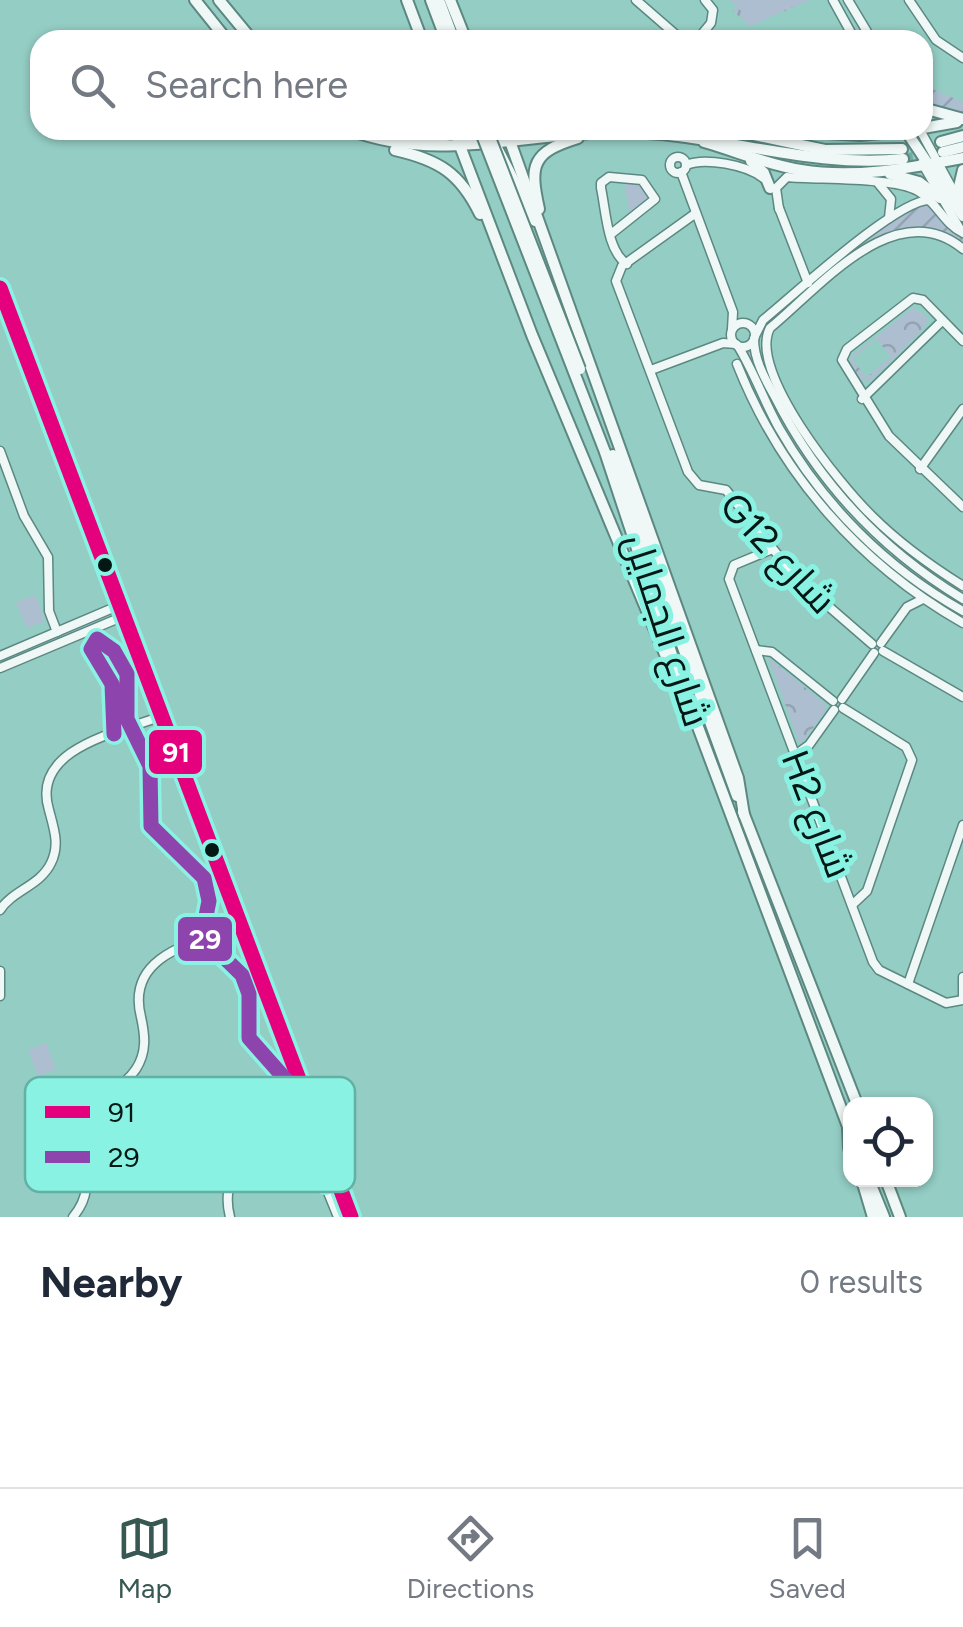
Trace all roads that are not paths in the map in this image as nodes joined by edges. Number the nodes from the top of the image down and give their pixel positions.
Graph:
1 (196, 0) edge
2 (219, 0) edge
3 (406, 0) edge
4 (431, 0) edge
5 (439, 0) edge
6 (450, 0) edge
7 (636, 0) edge
8 (704, 0) edge
9 (833, 0) edge
10 (848, 0) edge
11 (910, 0) edge
12 (219, 30) edge
13 (244, 30) edge
14 (418, 30) edge
15 (442, 30) edge
16 (450, 30) edge
17 (462, 30) edge
18 (678, 30) edge
19 (698, 30) edge
20 (850, 30) edge
21 (866, 30) edge
22 (930, 30) edge
23 (933, 35) edge
24 (963, 58) edge
25 (933, 111) edge
26 (963, 120) edge
27 (933, 126) edge
28 (963, 136) edge
29 (376, 140) edge
30 (458, 140) edge
31 (485, 140) edge
32 (486, 140) edge
33 (509, 140) edge
34 (571, 140) edge
35 (691, 140) edge
36 (705, 140) edge
37 (777, 140) edge
38 (921, 140) edge
39 (963, 147) edge
40 (742, 154) junction
41 (935, 158) junction
42 (963, 158) edge
43 (963, 170) edge
44 (873, 177) junction
45 (770, 188) junction
46 (936, 199) junction
47 (779, 209) junction
48 (963, 209) edge
49 (696, 214) junction
50 (889, 218) junction
51 (539, 225) junction
52 (493, 230) junction
53 (963, 233) edge
54 (611, 234) junction
55 (859, 242) junction
56 (963, 249) edge
57 (858, 254) junction
58 (627, 264) junction
59 (808, 284) junction
60 (0, 288) edge
61 (792, 296) junction
62 (803, 300) junction
63 (733, 312) junction
64 (11, 316) junction
65 (0, 320) edge
66 (763, 320) junction
67 (942, 321) junction
68 (747, 323) junction
69 (731, 330) junction
70 (754, 338) junction
71 (963, 341) edge
72 (723, 343) junction
73 (737, 345) junction
74 (737, 364) dead end
75 (651, 370) junction
76 (862, 398) junction
77 (963, 409) edge
78 (778, 416) junction
79 (799, 421) junction
80 (770, 433) junction
81 (0, 450) edge
82 (608, 451) junction
83 (920, 469) junction
84 (963, 507) edge
85 (770, 550) junction
86 (911, 550) junction
87 (911, 564) junction
88 (963, 586) edge
89 (907, 588) junction
90 (924, 599) junction
91 (963, 599) edge
92 (120, 605) junction
93 (907, 607) junction
94 (963, 611) edge
95 (124, 616) junction
96 (963, 623) edge
97 (60, 634) junction
98 (878, 648) junction
99 (756, 650) junction
100 (0, 656) edge
101 (0, 668) edge
102 (680, 679) junction
103 (963, 697) edge
104 (838, 705) junction
105 (162, 716) junction
106 (130, 728) junction
107 (114, 734) junction
108 (795, 755) junction
109 (744, 814) junction
110 (963, 825) edge
111 (852, 904) junction
112 (0, 910) edge
113 (241, 926) junction
114 (204, 940) junction
115 (0, 972) edge
116 (963, 977) edge
117 (908, 984) junction
118 (0, 996) edge
119 (963, 998) edge
120 (129, 1077) edge
121 (283, 1077) edge
122 (297, 1077) edge
123 (855, 1097) edge
124 (843, 1111) edge
125 (868, 1187) edge
126 (869, 1187) edge
127 (889, 1187) edge
128 (86, 1192) edge
129 (226, 1192) edge
130 (328, 1192) edge
131 (341, 1192) edge
132 (73, 1217) edge
133 (230, 1217) edge
134 (338, 1217) edge
135 (351, 1217) edge
136 (874, 1217) edge
137 (884, 1217) edge
138 (900, 1217) edge

1 - 12 main road
2 - 13 main road
3 - 14 main road
4 - 15 main road
5 - 16 main road
6 - 17 main road
7 - 18 street
8 - 19 street
9 - 20 street
10 - 21 street
11 - 22 street
23 - 24 street
25 - 26 main road
26 - 27 main road
28 - 41 main road
29 - 52 main road
30 - 52 main road
31 - 82 main road, شارع الجمايل, bridge
32 - 51 main road
33 - 51 main road
34 - 51 main road
35 - 40 main road
36 - 37 main road
38 - 41 main road
39 - 41 main road
40 - 44 main road
40 - 45 main road
41 - 42 main road
41 - 44 main road
41 - 46 street
41 - 48 main road
43 - 48 main road
44 - 46 main road
44 - 47 street
44 - 50 street
45 - 47 street
45 - 49 street
46 - 50 street
46 - 53 street
47 - 59 street
49 - 58 street
49 - 63 street
50 - 55 street
51 - 109 main road
52 - 102 main road
54 - 54 street
54 - 58 street
55 - 57 street
55 - 59 street
56 - 57 street
57 - 62 street
58 - 75 street, G12 شارع
59 - 61 street
60 - 64 street
61 - 62 street
61 - 66 street
62 - 79 street
63 - 68 street
63 - 69 street
64 - 65 street
64 - 92 street
66 - 68 street
66 - 70 street
67 - 71 street
67 - 76 street
67 - 76 street
68 - 69 street
68 - 70 street
69 - 72 street
69 - 73 street
70 - 73 street
70 - 78 street
72 - 73 street
72 - 75 street
73 - 78 street
74 - 80 street
75 - 85 street, G12 شارع
76 - 83 street
77 - 83 street
78 - 79 street
78 - 80 street
78 - 87 street
78 - 94 street
79 - 86 street
80 - 89 street
81 - 97 street
82 - 102 main road, شارع الجمايل
82 - 109 main road, شارع الجمايل
83 - 84 street
85 - 98 street, G12 شارع
85 - 99 street, H2 شارع
86 - 87 street
86 - 88 street
87 - 91 street
89 - 90 street
89 - 93 street
90 - 93 street
90 - 96 street
92 - 95 street
92 - 97 street
93 - 98 street
95 - 97 street
95 - 105 street
97 - 100 street
97 - 101 street
98 - 103 street, G12 شارع
98 - 104 street
99 - 104 street
99 - 108 street, H2 شارع
102 - 124 main road, شارع الجمايل
104 - 108 street
104 - 111 street
105 - 106 street
105 - 113 street
106 - 107 street
106 - 107 street
106 - 114 street
107 - 112 street
108 - 111 street, H2 شارع
109 - 123 main road, شارع الجمايل
110 - 117 street
111 - 117 street, H2 شارع
113 - 114 street
113 - 122 street
114 - 120 street
114 - 121 street
115 - 118 street
116 - 119 street
117 - 119 street, H2 شارع
125 - 136 highway
126 - 137 main road
127 - 138 main road
128 - 132 street
129 - 133 street
130 - 134 street
131 - 135 street

